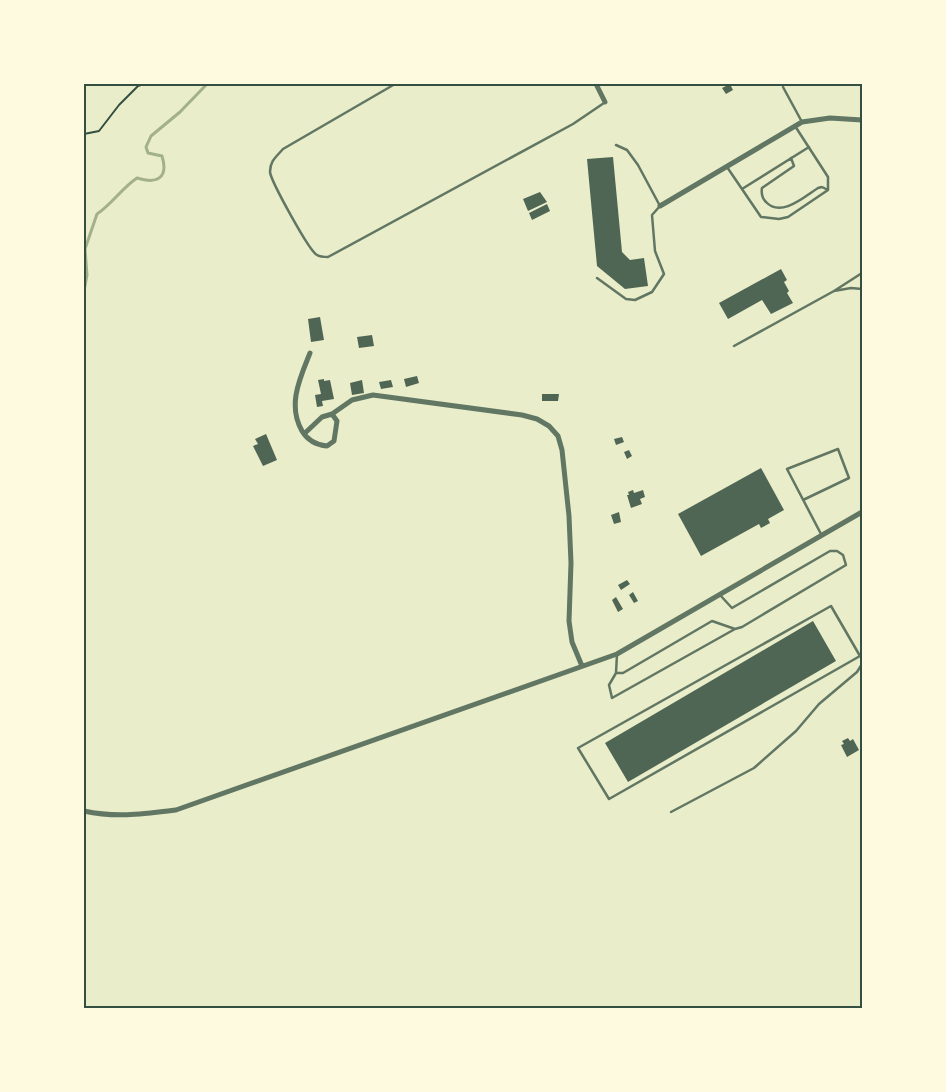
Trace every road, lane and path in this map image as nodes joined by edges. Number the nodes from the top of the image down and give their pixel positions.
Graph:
1 (144, 84) edge
2 (395, 84) edge
3 (596, 84) edge
4 (783, 87) dead end
5 (605, 102) joint
6 (862, 120) edge
7 (802, 122) junction
8 (795, 126) junction
9 (84, 134) edge
10 (616, 145) dead end
11 (808, 147) junction
12 (791, 158) junction
13 (726, 166) junction
14 (742, 188) junction
15 (828, 190) junction
16 (660, 206) junction
17 (862, 273) edge
18 (597, 278) dead end
19 (862, 289) edge
20 (834, 291) junction
21 (734, 346) dead end
22 (310, 353) dead end
23 (332, 414) junction
24 (304, 434) junction
25 (803, 500) junction
26 (862, 512) edge
27 (821, 536) junction
28 (720, 595) junction
29 (735, 629) junction
30 (617, 654) junction
31 (861, 656) edge
32 (862, 664) edge
33 (582, 666) junction
34 (616, 673) junction
35 (84, 811) edge
36 (671, 812) dead end

1 - 9 path
2 - 5 lane
3 - 5 street
4 - 7 lane
6 - 7 street
7 - 8 street
8 - 11 lane
8 - 13 street
10 - 16 lane
11 - 12 lane
11 - 15 lane
12 - 14 lane
12 - 15 lane
13 - 14 lane
13 - 16 street
14 - 15 lane
16 - 18 lane
17 - 20 lane
19 - 20 lane
20 - 21 lane
22 - 24 street
23 - 24 street
23 - 24 street
23 - 33 street
25 - 25 lane
25 - 27 lane
26 - 27 street
27 - 28 street
28 - 29 lane
28 - 30 street
29 - 34 lane
29 - 34 lane
30 - 33 street
30 - 34 lane
31 - 31 lane
32 - 36 lane
33 - 35 street

